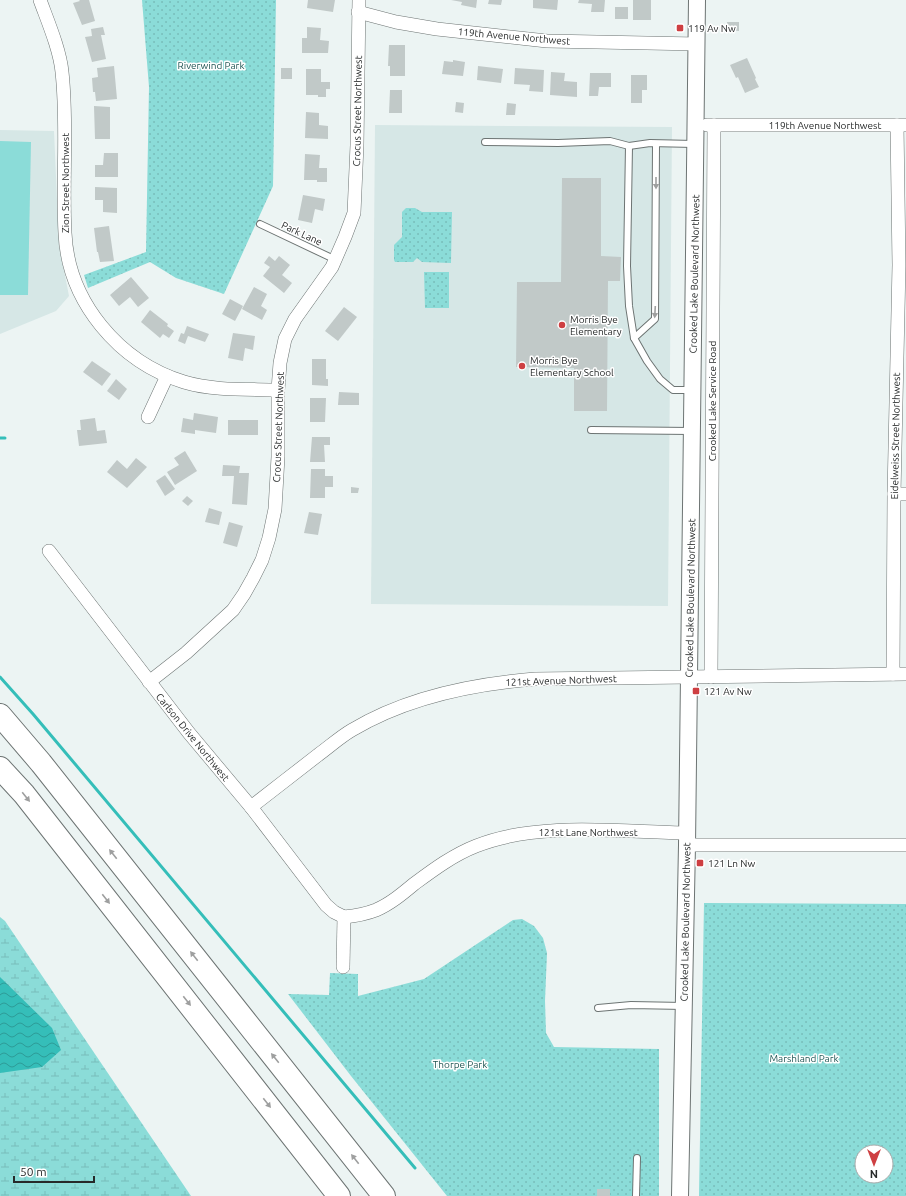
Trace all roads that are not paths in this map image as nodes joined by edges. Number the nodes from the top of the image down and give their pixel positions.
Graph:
1 (40, 0) edge
2 (697, 0) edge
3 (358, 6) edge
4 (697, 44) junction
5 (695, 125) junction
6 (714, 125) junction
7 (901, 125) edge
8 (485, 142) dead end
9 (656, 144) junction
10 (695, 144) junction
11 (629, 146) junction
12 (260, 224) dead end
13 (336, 260) junction
14 (902, 317) edge
15 (634, 338) junction
16 (168, 376) junction
17 (278, 390) junction
18 (692, 390) junction
19 (148, 417) dead end
20 (591, 430) dead end
21 (692, 431) junction
22 (900, 494) edge
23 (49, 551) dead end
24 (899, 674) edge
25 (689, 677) junction
26 (711, 677) junction
27 (149, 682) junction
28 (0, 715) edge
29 (0, 768) edge
30 (251, 807) junction
31 (687, 839) junction
32 (906, 845) edge
33 (344, 917) junction
34 (342, 967) dead end
35 (684, 1006) junction
36 (598, 1008) dead end
37 (637, 1158) dead end
38 (383, 1194) edge
39 (339, 1196) edge
40 (636, 1196) edge
41 (680, 1196) edge

1 - 16 street, Zion Street Northwest
2 - 4 street, Crooked Lake Boulevard Northwest
3 - 4 street, 119th Avenue Northwest
3 - 13 street, Crocus Street Northwest
4 - 5 street, Crooked Lake Boulevard Northwest
5 - 6 street, 119th Avenue Northwest
5 - 10 street, Crooked Lake Boulevard Northwest
6 - 7 street, 119th Avenue Northwest
6 - 26 street, Crooked Lake Service Road
7 - 14 street, Eidelweiss Street Northwest
8 - 11 lane
9 - 10 lane
9 - 11 lane
9 -> 15 lane
10 - 18 street, Crooked Lake Boulevard Northwest
11 - 15 lane
12 - 13 lane, Park Lane
13 - 17 street, Crocus Street Northwest
14 - 22 street, Eidelweiss Street Northwest
15 - 18 lane
16 - 17 street, Zion Street Northwest
16 - 19 street
17 - 27 street, Crocus Street Northwest
18 - 21 street, Crooked Lake Boulevard Northwest
20 - 21 lane
21 - 25 street, Crooked Lake Boulevard Northwest
22 - 24 street, Eidelweiss Street Northwest
23 - 27 street, Carlson Drive Northwest
24 - 26 street, 121st Avenue Northwest
25 - 26 street, 121st Avenue Northwest
25 - 30 street, 121st Avenue Northwest
25 - 31 street, Crooked Lake Boulevard Northwest
27 - 30 street, Carlson Drive Northwest
38 -> 28 highway
29 -> 39 highway
30 - 33 street, Carlson Drive Northwest
31 - 32 street, 121st Lane Northwest
31 - 33 street, 121st Lane Northwest
31 - 35 street, Crooked Lake Boulevard Northwest
33 - 34 street
35 - 36 lane
35 - 41 street, Crooked Lake Boulevard Northwest
37 - 40 lane

